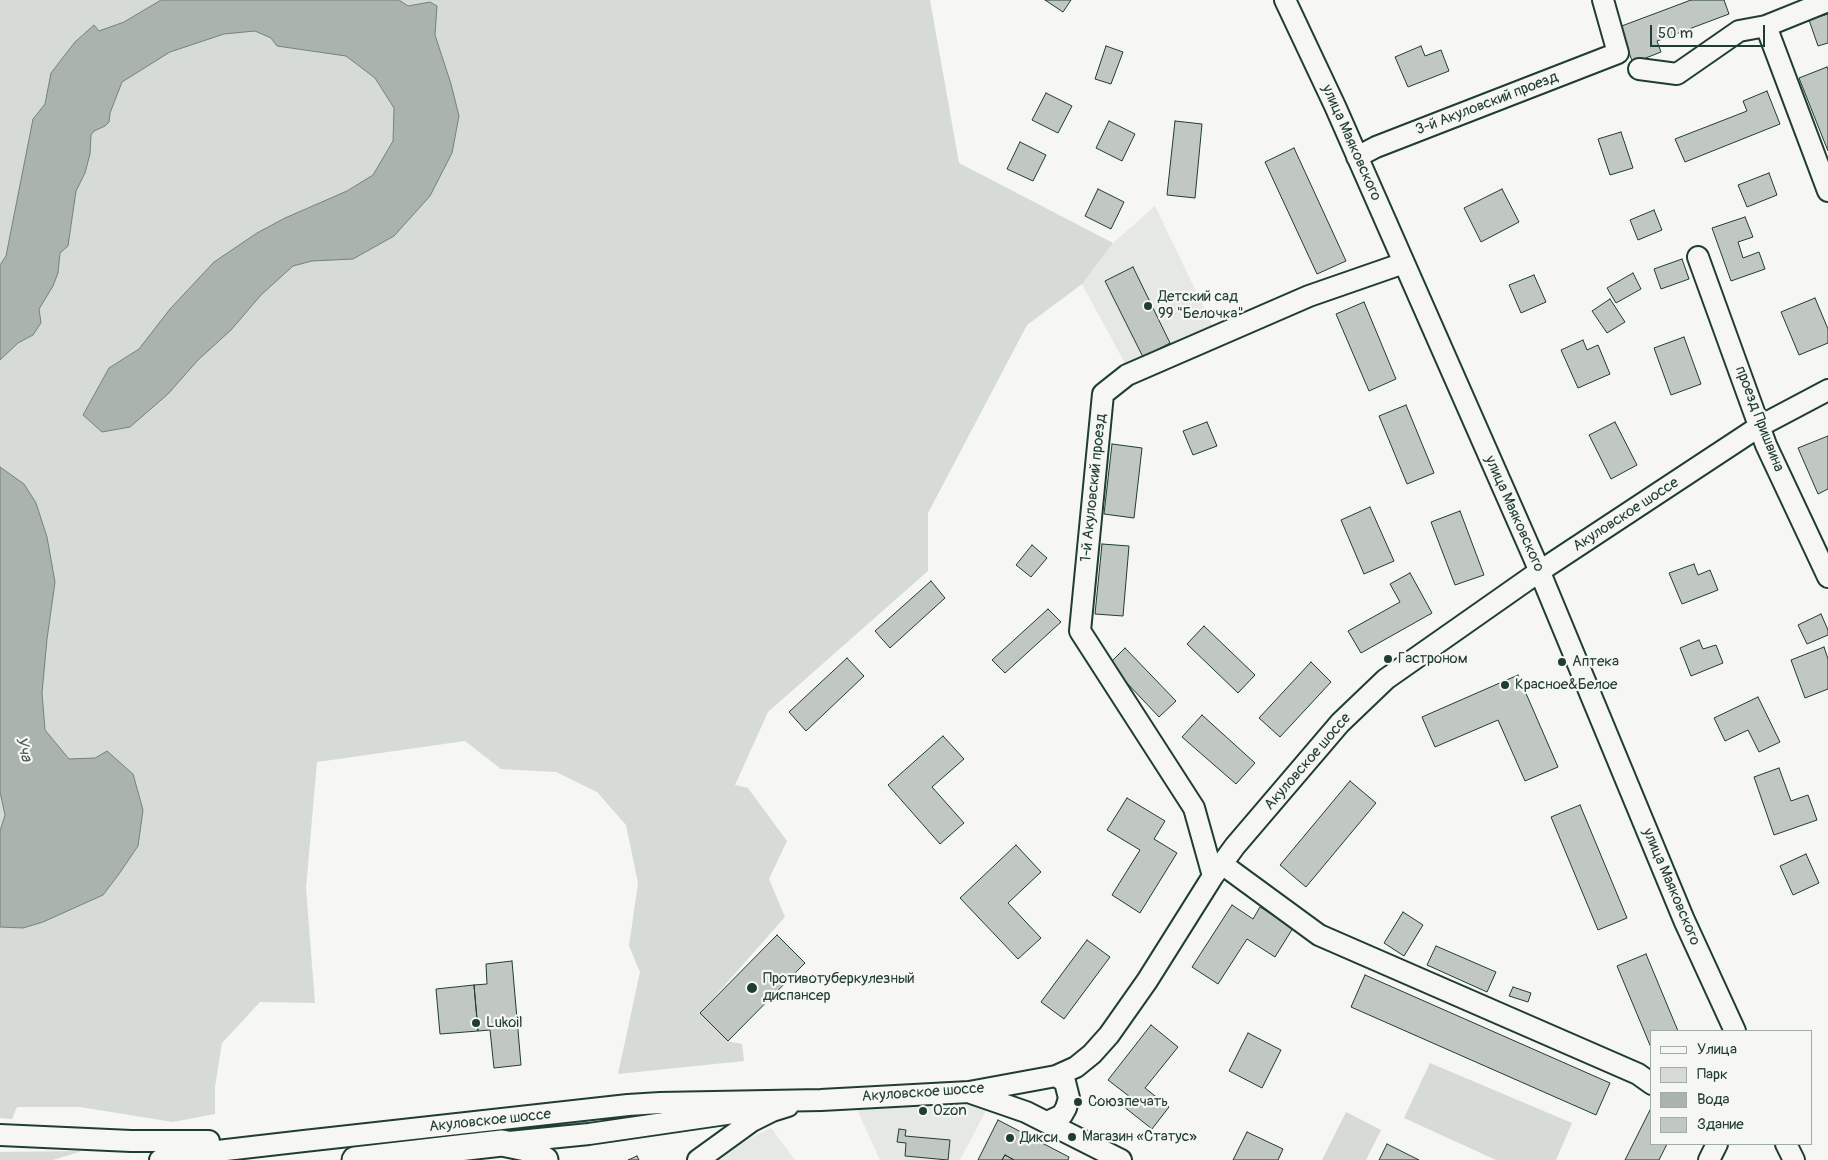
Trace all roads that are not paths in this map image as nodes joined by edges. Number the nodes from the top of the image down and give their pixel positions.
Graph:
1 (1285, 0) edge
2 (1603, 0) edge
3 (1828, 1) edge
4 (1766, 26) junction
5 (1639, 69) dead end
6 (1357, 157) junction
7 (1828, 191) edge
8 (1698, 256) dead end
9 (1404, 263) junction
10 (1828, 390) edge
11 (1760, 426) junction
12 (1540, 571) junction
13 (1828, 577) edge
14 (1218, 870) junction
15 (1735, 1030) edge
16 (1056, 1076) junction
17 (1035, 1078) junction
18 (1650, 1083) edge
19 (969, 1092) junction
20 (821, 1100) junction
21 (796, 1103) junction
22 (1026, 1112) junction
23 (1047, 1122) junction
24 (0, 1135) edge
25 (304, 1141) junction
26 (502, 1143) junction
27 (1717, 1145) edge
28 (1786, 1145) edge
29 (160, 1160) edge
30 (355, 1160) edge
31 (544, 1160) edge
32 (698, 1160) edge
33 (1121, 1160) edge
34 (1710, 1160) edge
35 (1794, 1160) edge

1 - 6 street, улица Маяковского
2 - 6 street, 3-й Акуловский проезд
3 - 4 street
4 - 5 street
4 - 7 street
6 - 9 street, улица Маяковского
8 - 11 street, проезд Пришвина
9 - 12 street, улица Маяковского
9 - 14 street, 1-й Акуловский проезд
10 - 11 street, Акуловское шоссе
11 - 12 street, Акуловское шоссе
11 - 13 street, проезд Пришвина
12 - 14 street, Акуловское шоссе
12 - 15 street, улица Маяковского
14 - 16 street, Акуловское шоссе
14 - 18 street
16 - 17 street, Акуловское шоссе
16 - 23 street
17 - 19 street, Акуловское шоссе
17 - 22 street
19 - 20 street, Акуловское шоссе
19 - 22 street
20 - 21 street, Акуловское шоссе
20 - 25 street, Акуловское шоссе
21 - 26 street, Акуловское шоссе
21 - 32 street
22 - 23 street
23 - 33 street
24 - 25 street
25 - 29 street, Акуловское шоссе
26 - 30 main road, Акуловское шоссе
26 - 31 main road
27 - 34 street
28 - 35 street

